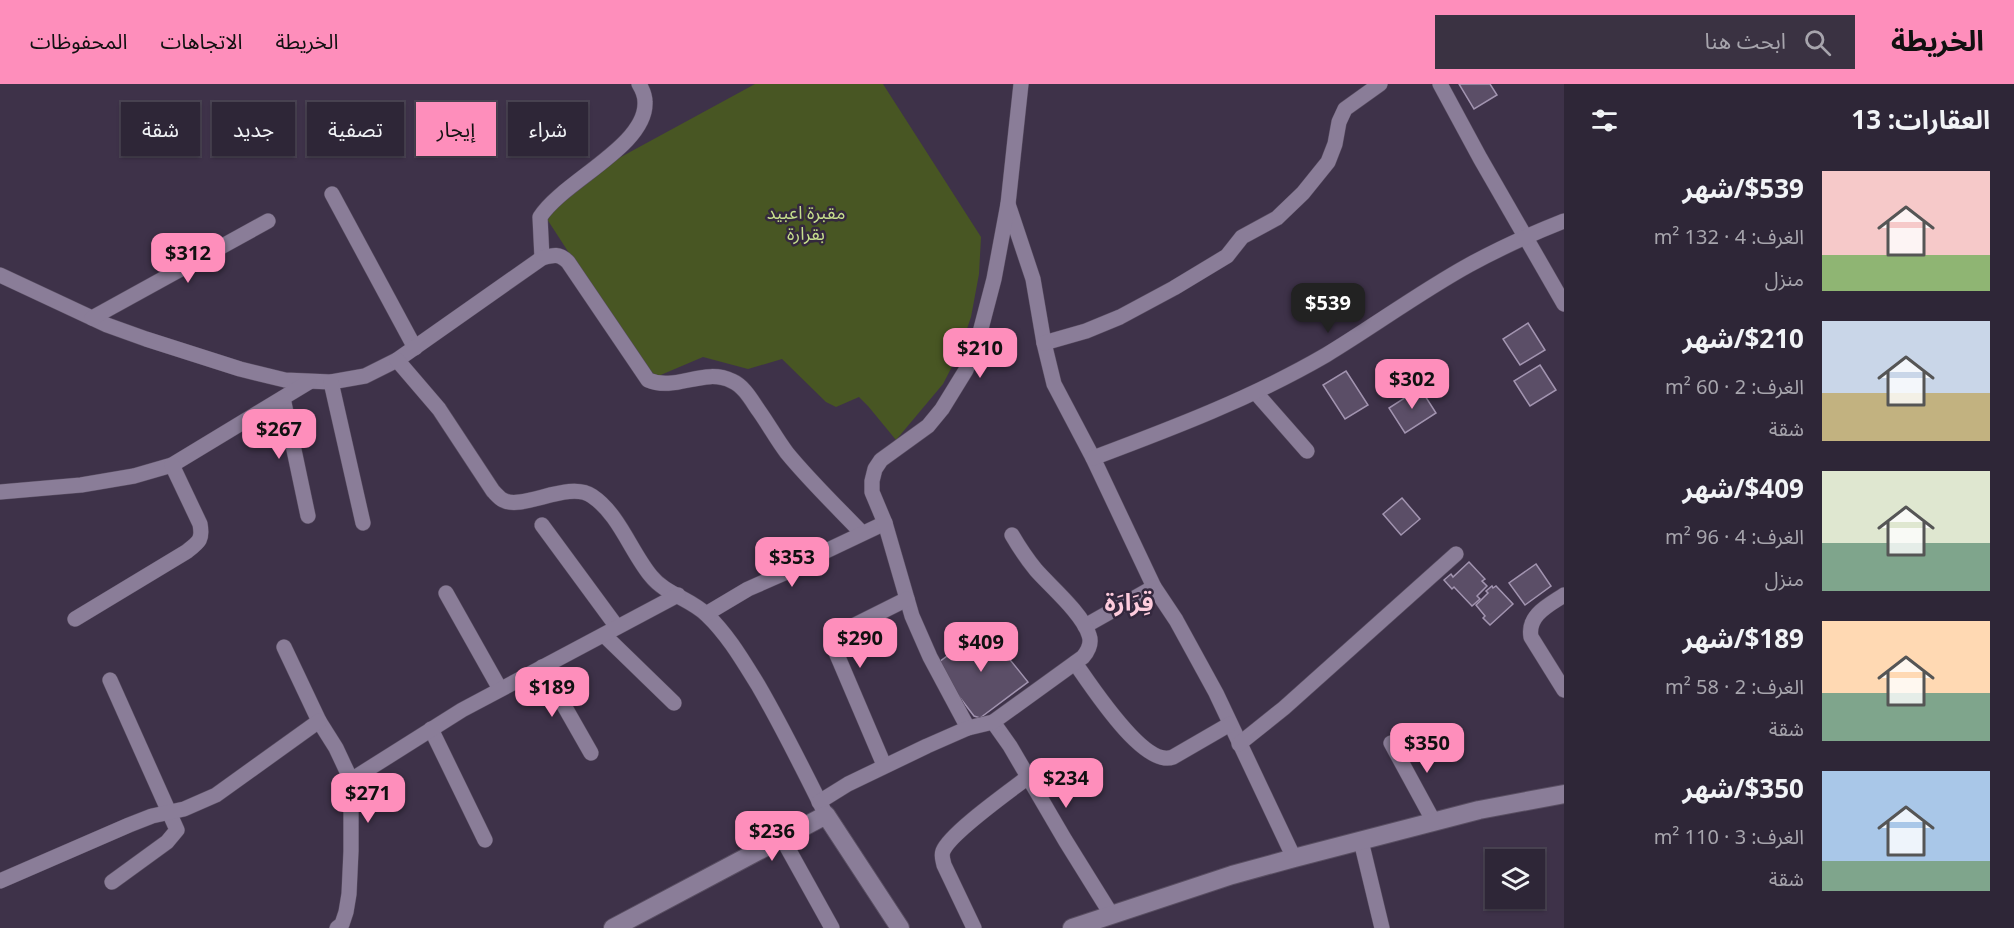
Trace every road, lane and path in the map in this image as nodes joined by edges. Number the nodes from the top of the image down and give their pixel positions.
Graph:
1 (639, 84) edge
2 (1021, 84) edge
3 (1380, 84) edge
4 (1440, 84) edge
5 (332, 194) dead end
6 (1008, 204) junction
7 (268, 221) dead end
8 (1564, 221) edge
9 (1525, 237) junction
10 (542, 258) junction
11 (0, 275) edge
12 (1564, 304) edge
13 (92, 318) junction
14 (1044, 343) junction
15 (415, 348) junction
16 (398, 360) junction
17 (309, 382) junction
18 (332, 382) junction
19 (1256, 393) junction
20 (283, 398) junction
21 (1307, 452) dead end
22 (1093, 458) junction
23 (172, 465) junction
24 (0, 492) edge
25 (308, 516) dead end
26 (363, 523) dead end
27 (885, 523) junction
28 (542, 525) dead end
29 (862, 533) junction
30 (1012, 535) dead end
31 (1456, 554) dead end
32 (1154, 588) junction
33 (446, 593) dead end
34 (678, 595) junction
35 (1564, 595) edge
36 (907, 599) junction
37 (706, 614) junction
38 (75, 619) dead end
39 (1085, 626) junction
40 (610, 631) junction
41 (284, 647) dead end
42 (1076, 663) junction
43 (542, 667) junction
44 (110, 680) dead end
45 (500, 689) junction
46 (1564, 690) edge
47 (674, 703) dead end
48 (319, 721) junction
49 (993, 722) junction
50 (1230, 724) junction
51 (968, 728) junction
52 (431, 729) junction
53 (1391, 743) dead end
54 (1239, 744) junction
55 (591, 753) dead end
56 (884, 765) junction
57 (1028, 777) junction
58 (351, 780) junction
59 (1564, 794) edge
60 (823, 808) junction
61 (171, 812) junction
62 (1434, 822) junction
63 (782, 838) junction
64 (486, 840) dead end
65 (1361, 841) junction
66 (1294, 858) junction
67 (0, 881) edge
68 (112, 882) dead end
69 (1111, 914) junction
70 (337, 928) edge
71 (613, 928) edge
72 (832, 928) edge
73 (900, 928) edge
74 (974, 928) edge
75 (1072, 928) edge
76 (1382, 928) edge

1 - 10 street
2 - 6 street
3 - 14 street
4 - 9 street
5 - 15 street
6 - 14 street
6 - 27 street
7 - 13 street
8 - 9 street
9 - 12 street
9 - 19 street
10 - 15 street
10 - 29 street
11 - 13 street
13 - 17 street
14 - 22 street
15 - 16 street
16 - 18 street
16 - 34 street
17 - 18 street
17 - 20 street
18 - 26 street
19 - 21 street
19 - 22 street
20 - 23 street
20 - 25 street
22 - 32 street
23 - 24 street
23 - 38 street
27 - 29 street
27 - 36 street
28 - 40 street
29 - 37 street
30 - 39 street
31 - 54 street
32 - 39 street
32 - 50 street
33 - 45 street
34 - 37 street
34 - 40 street
35 - 46 street
36 - 51 street
36 - 56 street
37 - 60 street
39 - 42 street
40 - 43 street
40 - 47 street
41 - 48 street
42 - 49 street
42 - 50 street
43 - 45 street
43 - 55 street
44 - 61 street
45 - 52 street
48 - 58 street
48 - 61 street
49 - 51 street
49 - 57 street
50 - 54 street
51 - 56 street
52 - 58 street
52 - 64 street
53 - 62 street
54 - 66 street
56 - 60 street
57 - 69 street
57 - 74 street
58 - 70 street
59 - 62 street
60 - 63 street
60 - 73 street
61 - 67 street
61 - 68 street
62 - 65 street
63 - 71 street
63 - 72 street
65 - 66 street
65 - 76 street
66 - 69 street
69 - 75 street

